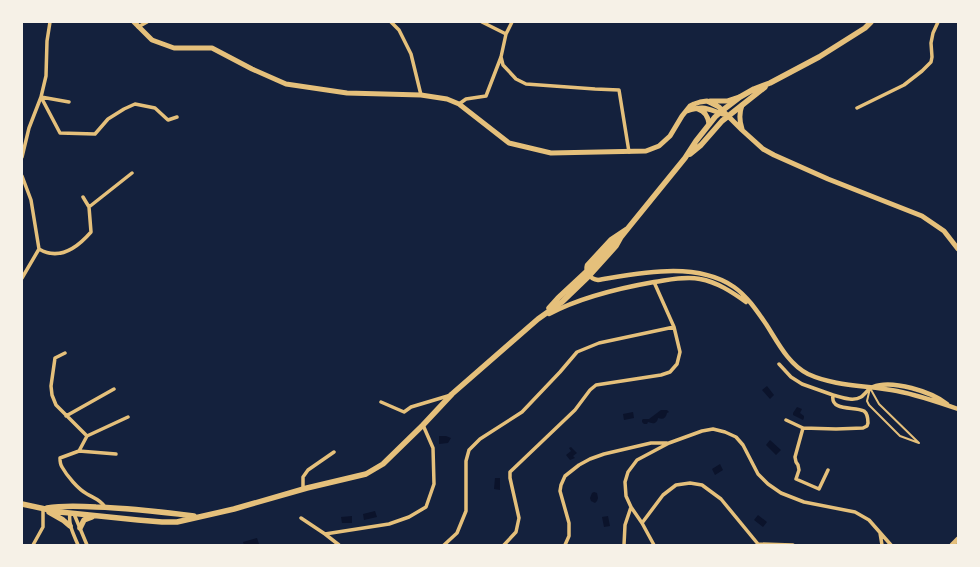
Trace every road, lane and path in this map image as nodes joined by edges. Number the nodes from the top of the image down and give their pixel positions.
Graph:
1 (50, 22) edge
2 (134, 22) edge
3 (148, 22) edge
4 (391, 22) edge
5 (482, 22) edge
6 (512, 22) edge
7 (871, 22) edge
8 (938, 22) edge
9 (138, 27) junction
10 (506, 34) junction
11 (501, 57) junction
12 (770, 83) junction
13 (421, 95) junction
14 (41, 97) junction
15 (740, 97) junction
16 (707, 101) junction
17 (69, 102) dead end
18 (460, 104) junction
19 (742, 105) junction
20 (695, 108) junction
21 (856, 108) dead end
22 (686, 111) junction
23 (721, 112) junction
24 (728, 116) junction
25 (177, 118) dead end
26 (710, 124) junction
27 (742, 130) junction
28 (629, 152) junction
29 (22, 157) edge
30 (685, 158) junction
31 (132, 173) dead end
32 (22, 176) edge
33 (83, 197) dead end
34 (88, 207) junction
35 (630, 227) junction
36 (39, 249) junction
37 (958, 249) edge
38 (588, 273) junction
39 (22, 278) edge
40 (654, 282) junction
41 (753, 306) junction
42 (538, 320) junction
43 (674, 327) junction
44 (65, 353) dead end
45 (779, 364) dead end
46 (114, 388) dead end
47 (870, 388) junction
48 (452, 394) junction
49 (832, 396) junction
50 (381, 402) dead end
51 (958, 409) edge
52 (66, 416) junction
53 (128, 417) dead end
54 (786, 420) dead end
55 (423, 425) junction
56 (803, 428) junction
57 (87, 436) junction
58 (669, 443) junction
59 (79, 451) junction
60 (334, 452) dead end
61 (116, 454) dead end
62 (828, 470) dead end
63 (303, 489) junction
64 (22, 504) edge
65 (105, 507) junction
66 (631, 507) junction
67 (43, 509) junction
68 (131, 509) junction
69 (71, 511) junction
70 (96, 516) junction
71 (198, 516) junction
72 (301, 518) dead end
73 (642, 523) junction
74 (70, 526) junction
75 (80, 528) junction
76 (880, 532) junction
77 (326, 534) junction
78 (958, 539) edge
79 (33, 545) edge
80 (78, 545) edge
81 (87, 545) edge
82 (339, 545) edge
83 (444, 545) edge
84 (504, 545) edge
85 (565, 545) edge
86 (624, 545) edge
87 (654, 545) edge
88 (794, 545) edge
89 (882, 545) edge
90 (891, 545) edge
91 (952, 545) edge

1 - 14 street
2 - 9 main road
3 - 9 street
4 - 13 street
5 - 10 street
6 - 10 street
7 - 12 main road
8 - 21 street
9 - 13 main road
10 - 11 street
11 - 18 street
11 - 28 street
12 - 15 main road
12 - 19 main road
13 - 18 main road
14 - 17 street
14 - 25 street
14 - 29 street
15 - 16 main road
15 - 23 main road
16 - 22 main road
16 - 23 main road
18 - 28 main road
19 - 24 main road
19 - 27 main road
20 - 22 main road
20 - 23 main road
20 - 26 main road
22 - 28 main road
23 - 24 main road
23 - 26 main road
24 - 27 main road
24 - 30 main road
26 - 30 main road
27 - 37 main road
30 - 35 main road
31 - 34 street
32 - 36 street
33 - 34 street
34 - 36 street
35 - 38 main road
35 - 38 street
36 - 39 street
38 - 41 street
38 - 42 main road
40 - 41 street
40 - 42 street
40 - 43 street
41 - 47 street
42 - 48 main road
43 - 83 street
43 - 84 street
44 - 52 street
45 - 49 street
46 - 52 street
47 - 47 lane
47 - 49 street
47 - 51 street
48 - 50 street
48 - 55 main road
49 - 56 street
52 - 57 street
53 - 57 street
54 - 56 street
55 - 63 main road
55 - 77 street
56 - 62 street
57 - 59 street
58 - 66 street
58 - 76 street
58 - 85 street
59 - 61 street
59 - 65 street
60 - 63 street
63 - 71 main road
64 - 67 main road
65 - 68 main road
65 - 69 main road
66 - 73 street
66 - 86 street
67 - 69 main road
67 - 74 main road
67 - 79 street
68 - 69 main road
68 - 71 main road
69 - 70 main road
69 - 74 street
69 - 75 street
70 - 71 main road
70 - 75 main road
72 - 77 street
73 - 87 street
73 - 88 street
74 - 80 street
75 - 81 street
76 - 89 street
76 - 90 street
77 - 82 street
78 - 91 main road

